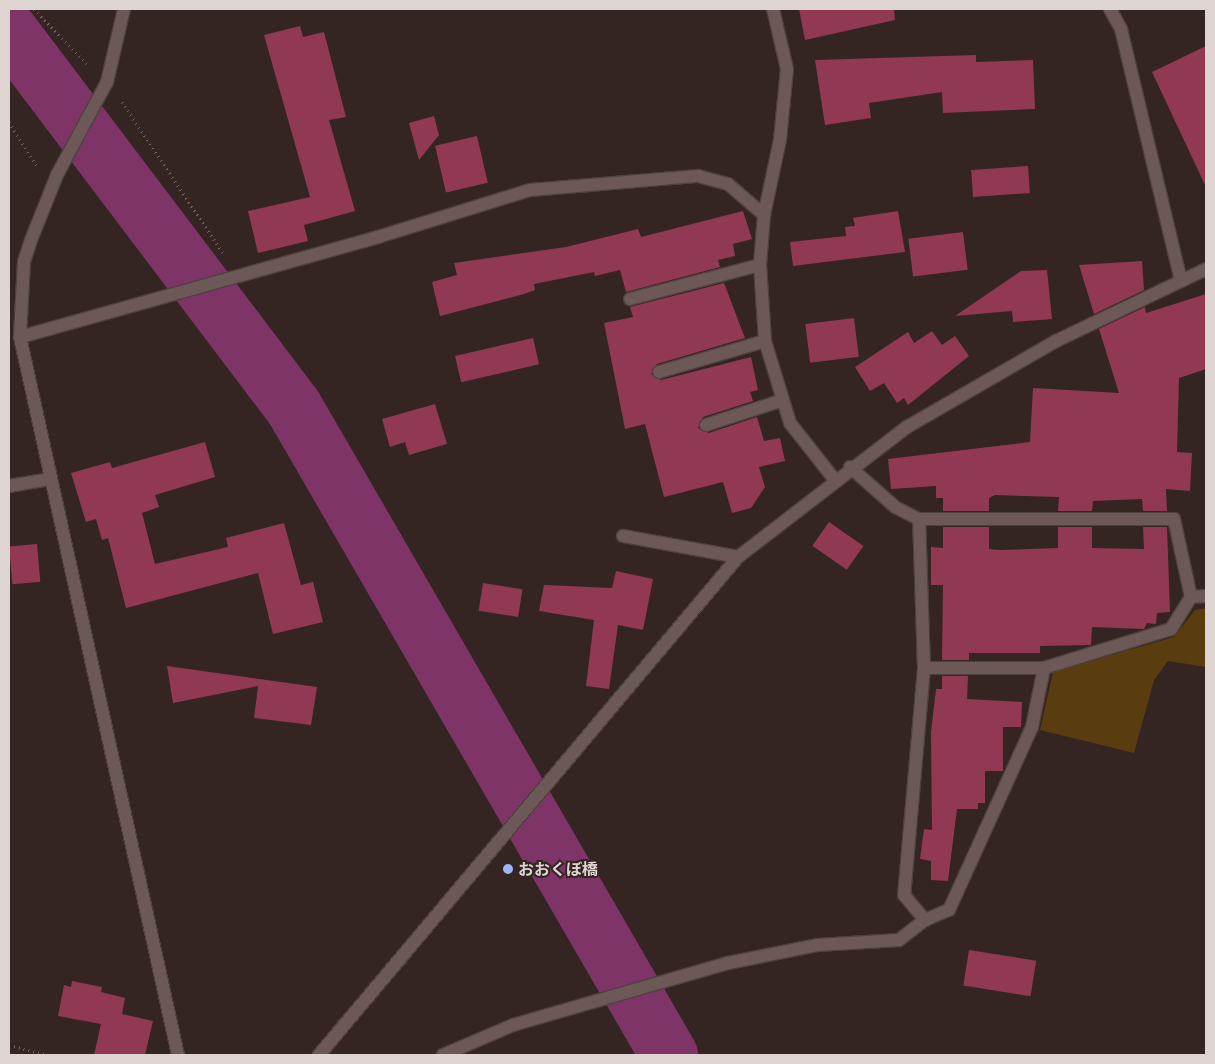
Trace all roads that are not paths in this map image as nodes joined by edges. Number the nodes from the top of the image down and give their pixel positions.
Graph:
1 (124, 9) edge
2 (773, 9) edge
3 (1110, 9) edge
4 (764, 215) junction
5 (760, 264) junction
6 (1206, 269) edge
7 (1181, 281) junction
8 (630, 299) dead end
9 (20, 337) junction
10 (765, 341) junction
11 (659, 372) dead end
12 (783, 400) junction
13 (706, 425) dead end
14 (850, 467) junction
15 (50, 479) junction
16 (834, 479) junction
17 (9, 486) edge
18 (919, 519) junction
19 (623, 536) dead end
20 (738, 557) junction
21 (1206, 596) edge
22 (1191, 597) junction
23 (924, 668) junction
24 (1044, 668) junction
25 (925, 920) junction
26 (178, 1055) edge
27 (319, 1055) edge
28 (442, 1055) edge

1 - 9 street
2 - 4 street
3 - 7 street
4 - 5 street
4 - 9 street
5 - 8 street
5 - 10 street
6 - 7 street
7 - 14 street
9 - 15 street
10 - 11 street
10 - 12 street
12 - 13 street
12 - 16 street
14 - 16 street
14 - 18 street
15 - 17 street
15 - 26 street
16 - 20 street
18 - 22 street
18 - 23 street
19 - 20 street
20 - 27 street
21 - 22 street
22 - 24 street
23 - 24 street
23 - 25 street
24 - 25 street
25 - 28 street

